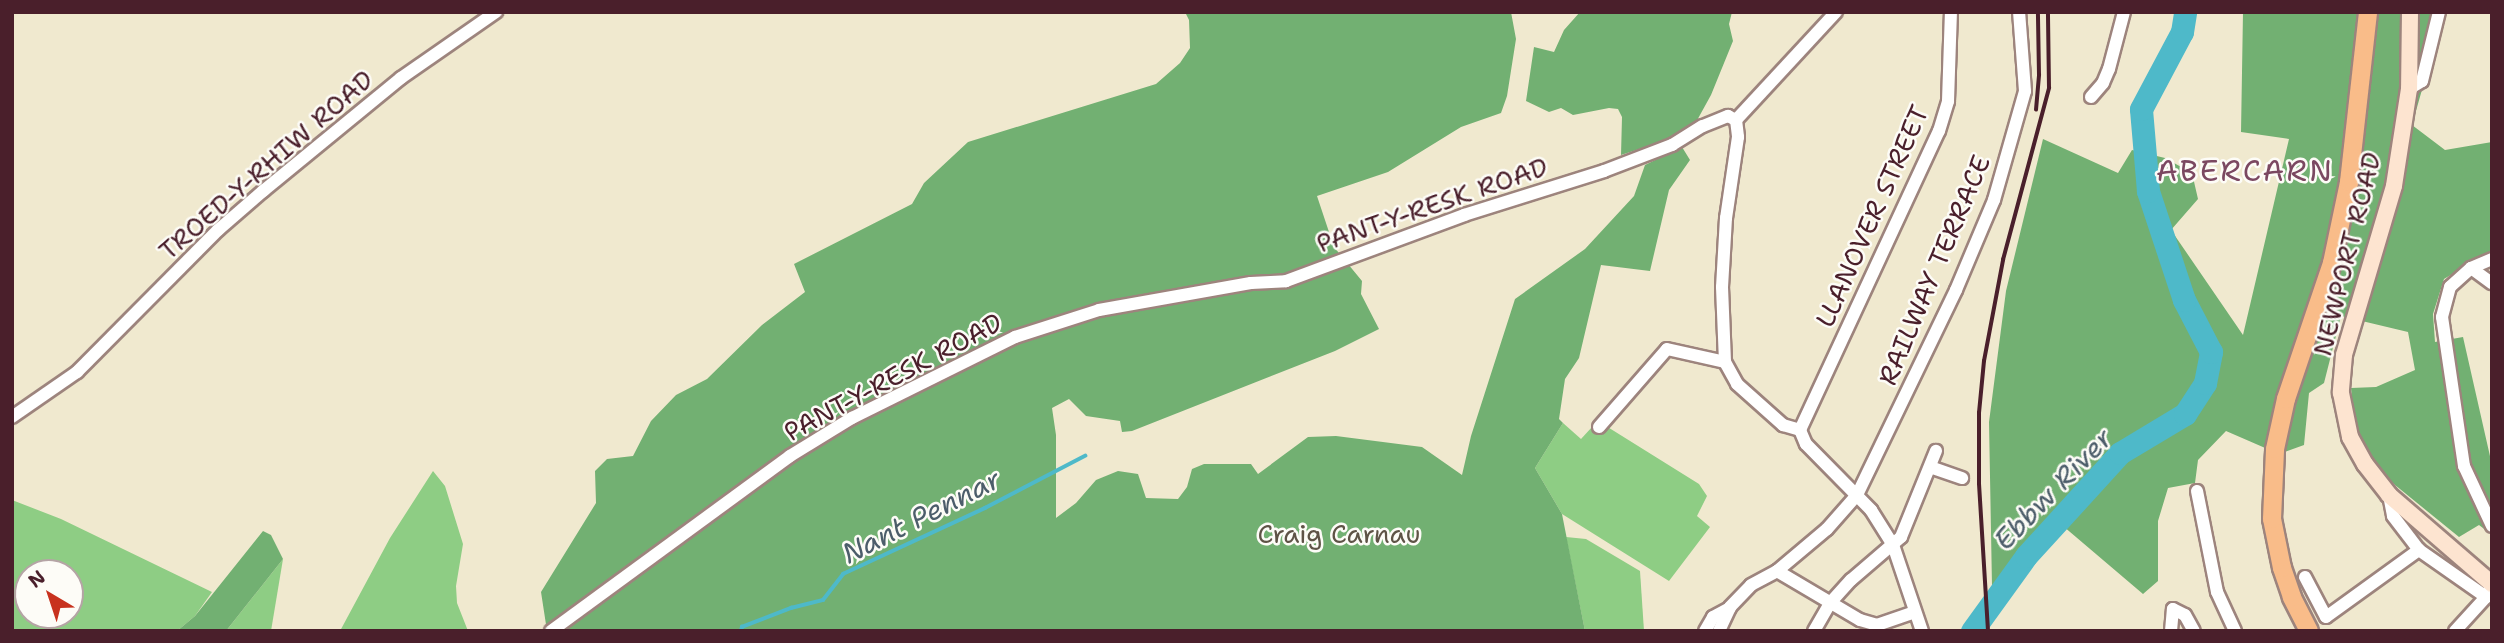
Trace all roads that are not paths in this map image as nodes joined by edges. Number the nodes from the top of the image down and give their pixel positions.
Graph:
1 (496, 12) edge
2 (1836, 12) edge
3 (1951, 12) edge
4 (2019, 12) edge
5 (2123, 12) edge
6 (2368, 12) edge
7 (2410, 12) edge
8 (2439, 12) edge
9 (2409, 89) junction
10 (2091, 97) dead end
11 (1736, 120) junction
12 (2492, 258) edge
13 (2471, 268) junction
14 (2492, 283) edge
15 (1724, 362) junction
16 (12, 417) edge
17 (1599, 427) dead end
18 (1800, 430) junction
19 (1936, 451) dead end
20 (1930, 467) junction
21 (1962, 478) dead end
22 (2197, 491) dead end
23 (1857, 495) junction
24 (2389, 495) junction
25 (2492, 526) edge
26 (1893, 545) junction
27 (2419, 550) junction
28 (1777, 571) junction
29 (2305, 577) dead end
30 (2490, 588) edge
31 (1830, 603) junction
32 (1730, 607) junction
33 (1915, 612) junction
34 (1888, 626) edge
35 (551, 631) edge
36 (1705, 631) edge
37 (1719, 631) edge
38 (1814, 631) edge
39 (1922, 631) edge
40 (2171, 631) edge
41 (2194, 631) edge
42 (2235, 631) edge
43 (2309, 631) edge
44 (2455, 631) edge

1 - 16 street, TROED-Y-RHIW ROAD
2 - 11 street
3 - 18 street, LLANOVER STREET
4 - 23 street, RAILWAY TERRACE
5 - 10 street
6 - 43 main road
7 - 9 main road, NEWPORT ROAD
8 - 9 street
9 - 24 main road, NEWPORT ROAD
11 - 15 street
11 - 35 street, PANT-Y-RESK ROAD
12 - 13 street
13 - 14 street
13 - 25 street
15 - 17 street
15 - 18 street
18 - 23 street
19 - 20 street
20 - 21 street
20 - 26 street
22 - 42 street
23 - 26 street
23 - 28 street, RAILWAY TERRACE
24 - 27 street
24 - 30 main road, NEWPORT ROAD
26 - 31 street
26 - 33 street
27 - 29 street
27 - 30 street
28 - 31 street
28 - 32 street, RAILWAY TERRACE
30 - 44 street
31 - 34 street
31 - 38 street
32 - 36 street, RAILWAY TERRACE
32 - 37 street
33 - 34 street
33 - 39 street
40 - 41 street

